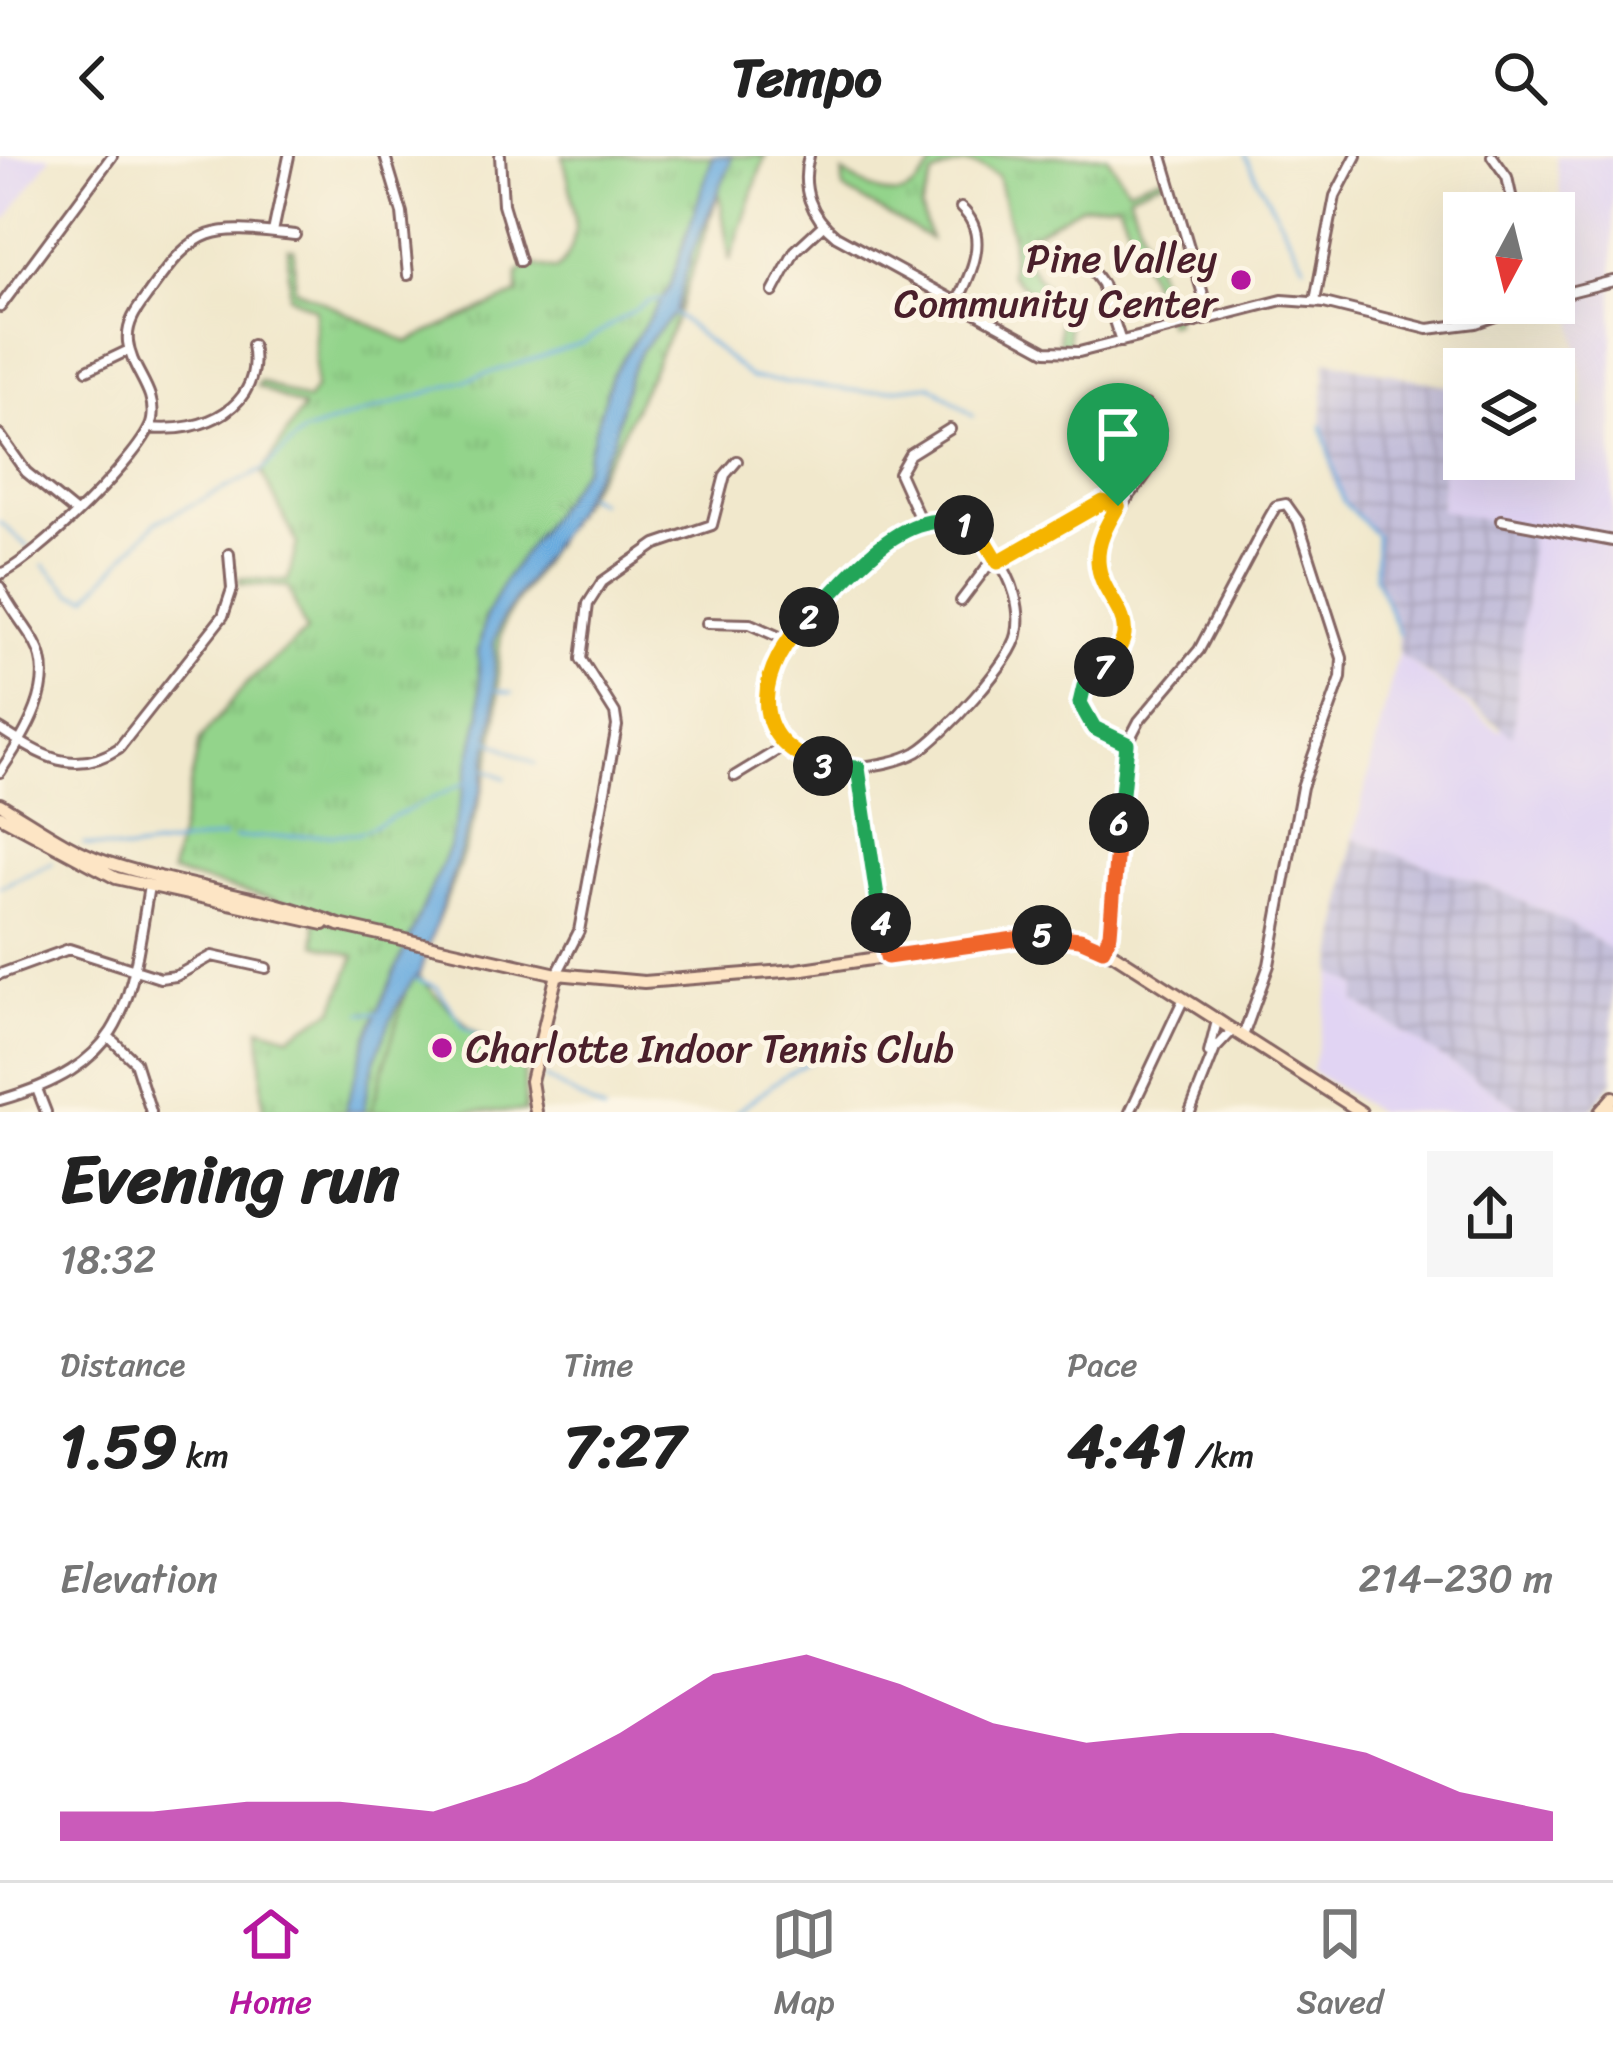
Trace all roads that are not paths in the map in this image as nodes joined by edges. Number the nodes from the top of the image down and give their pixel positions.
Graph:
1 (112, 156) edge
2 (289, 156) edge
3 (385, 156) edge
4 (500, 156) edge
5 (808, 156) edge
6 (1162, 156) edge
7 (1356, 156) edge
8 (1492, 156) edge
9 (1510, 192) edge
10 (961, 208) dead end
11 (823, 225) junction
12 (273, 232) junction
13 (296, 235) dead end
14 (1082, 256) dead end
15 (520, 261) dead end
16 (408, 274) dead end
17 (1613, 281) edge
18 (1575, 291) edge
19 (773, 292) dead end
20 (1315, 302) junction
21 (956, 304) junction
22 (0, 307) edge
23 (1210, 318) junction
24 (1468, 324) edge
25 (1121, 342) junction
26 (252, 345) dead end
27 (129, 350) junction
28 (87, 370) dead end
29 (1121, 403) dead end
30 (150, 428) junction
31 (950, 429) dead end
32 (0, 435) edge
33 (736, 461) dead end
34 (1118, 506) junction
35 (74, 512) junction
36 (1501, 520) dead end
37 (922, 522) junction
38 (1613, 541) edge
39 (229, 554) dead end
40 (998, 562) junction
41 (0, 574) edge
42 (0, 586) edge
43 (961, 601) dead end
44 (707, 623) dead end
45 (785, 640) junction
46 (0, 730) edge
47 (19, 742) junction
48 (1127, 744) junction
49 (786, 745) junction
50 (858, 768) junction
51 (0, 772) edge
52 (735, 776) dead end
53 (0, 804) edge
54 (0, 816) edge
55 (151, 880) junction
56 (1103, 949) junction
57 (887, 957) junction
58 (266, 968) dead end
59 (135, 970) junction
60 (0, 974) edge
61 (557, 974) junction
62 (1184, 998) junction
63 (1217, 1020) junction
64 (1238, 1033) junction
65 (109, 1037) junction
66 (1214, 1047) junction
67 (37, 1089) junction
68 (1613, 1097) edge
69 (0, 1100) edge
70 (46, 1112) edge
71 (152, 1112) edge
72 (536, 1112) edge
73 (1130, 1112) edge
74 (1190, 1112) edge
75 (1361, 1112) edge
76 (1600, 1112) edge

1 - 22 street
2 - 12 street
3 - 16 street
4 - 15 street
5 - 11 street
6 - 23 street
7 - 20 street
8 - 9 street
10 - 21 street
11 - 19 street
11 - 21 street
12 - 13 street
12 - 27 street
14 - 25 street
17 - 18 street
20 - 23 street
20 - 24 street
21 - 25 street
23 - 25 street
26 - 30 street
27 - 28 street
27 - 30 street
29 - 34 street
30 - 35 street
31 - 37 street
32 - 35 street
33 - 61 street
34 - 40 street
34 - 48 street
35 - 41 street
36 - 38 street
37 - 40 street
37 - 45 street
39 - 47 street
40 - 43 street
40 - 50 street
42 - 47 street
44 - 45 street
45 - 49 street
46 - 47 street
47 - 51 street
48 - 56 street
48 - 64 street
49 - 50 street
49 - 52 street
50 - 57 street
53 - 55 main road
54 - 55 main road
55 - 59 street
55 - 61 main road
56 - 57 main road
56 - 62 main road
57 - 61 main road
58 - 59 street
59 - 60 street
59 - 65 street
61 - 72 main road
62 - 63 main road
62 - 73 street
63 - 64 main road
63 - 66 street
64 - 66 street
64 - 75 main road
65 - 67 street
65 - 71 street
66 - 74 street
67 - 69 street
67 - 70 street
68 - 76 main road

